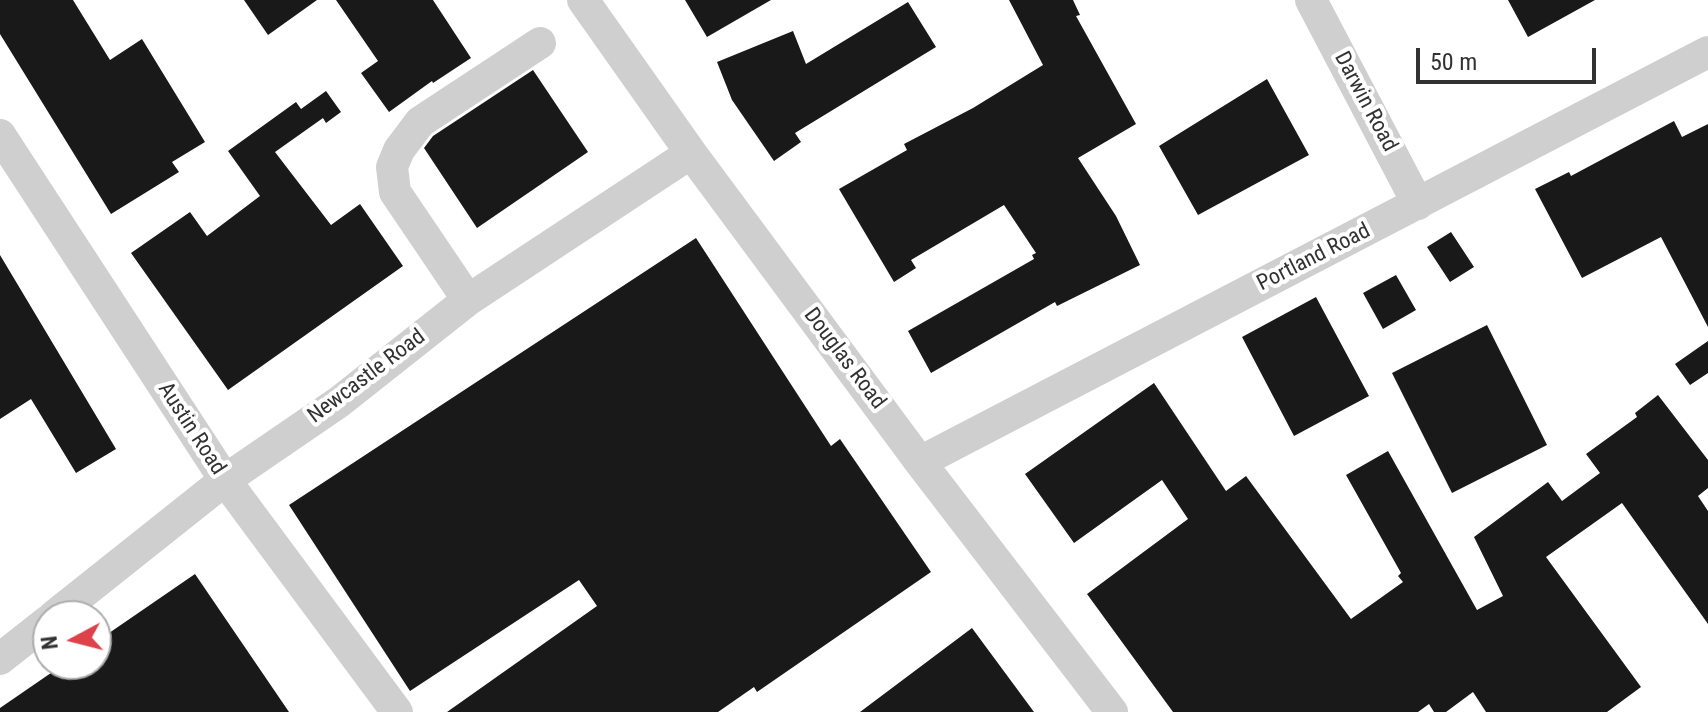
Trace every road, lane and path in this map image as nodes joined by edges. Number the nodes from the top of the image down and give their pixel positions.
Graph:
1 (583, 0) edge
2 (1311, 0) edge
3 (540, 43) dead end
4 (1708, 52) edge
5 (0, 135) edge
6 (691, 153) junction
7 (1418, 204) junction
8 (468, 300) junction
9 (920, 462) junction
10 (225, 480) junction
11 (74, 600) edge
12 (32, 634) edge
13 (0, 659) edge
14 (397, 712) edge
15 (1112, 712) edge

1 - 6 street, Douglas Road
2 - 7 street, Darwin Road
3 - 8 street
4 - 7 street, Portland Road
5 - 10 street, Austin Road
6 - 8 street, Newcastle Road
6 - 9 street, Douglas Road
7 - 9 street, Portland Road
8 - 10 street, Newcastle Road
9 - 15 street, Douglas Road
10 - 11 street, Newcastle Road
10 - 14 street, Austin Road
12 - 13 street

